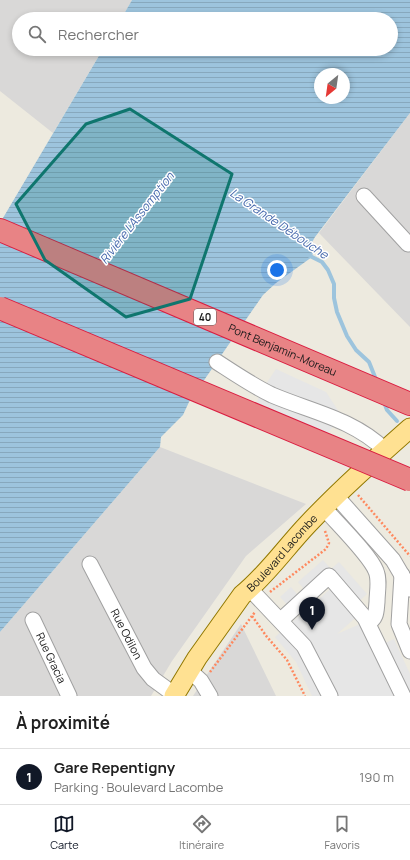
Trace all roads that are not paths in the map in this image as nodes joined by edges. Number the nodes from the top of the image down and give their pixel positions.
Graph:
1 (364, 196) dead end
2 (0, 230) edge
3 (409, 244) edge
4 (0, 308) edge
5 (217, 362) dead end
6 (410, 404) edge
7 (410, 428) edge
8 (385, 450) junction
9 (410, 480) edge
10 (330, 502) junction
11 (90, 564) dead end
12 (402, 575) junction
13 (250, 589) junction
14 (410, 589) edge
15 (410, 605) edge
16 (34, 620) dead end
17 (281, 620) junction
18 (399, 620) junction
19 (368, 623) junction
20 (410, 651) edge
21 (189, 670) junction
22 (68, 696) edge
23 (175, 696) edge
24 (210, 696) edge
25 (330, 696) edge
26 (403, 696) edge

1 - 3 street
2 - 6 highway, Pont Benjamin-Moreau / 40
4 - 9 highway, bridge
5 - 8 street
7 - 8 main road, Boulevard Lacombe
8 - 10 main road, Boulevard Lacombe
10 - 12 street
10 - 13 main road, Boulevard Lacombe
10 - 19 street
11 - 23 street, Rue Odilon
12 - 14 street
12 - 18 street
13 - 17 street
13 - 21 main road, Boulevard Lacombe
15 - 18 street
16 - 22 street, Rue Gracia
17 - 19 street
17 - 25 street
18 - 20 street
19 - 26 street
21 - 23 main road, Boulevard Lacombe
21 - 24 street

